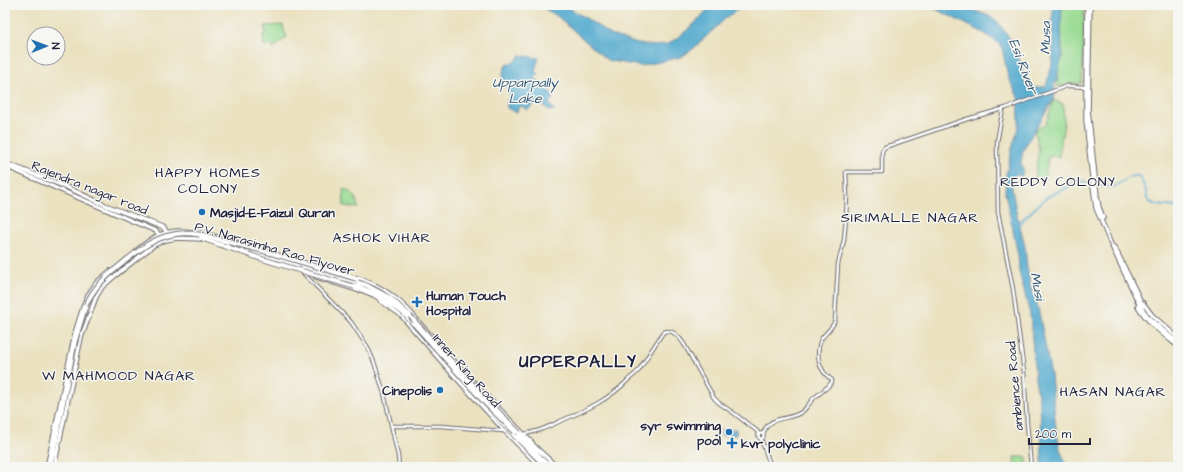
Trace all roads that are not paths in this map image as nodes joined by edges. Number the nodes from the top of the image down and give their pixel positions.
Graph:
1 (1087, 5) edge
2 (1090, 5) edge
3 (1086, 87) junction
4 (1004, 108) junction
5 (5, 163) edge
6 (5, 166) edge
7 (30, 175) junction
8 (164, 228) junction
9 (152, 230) junction
10 (183, 231) junction
11 (166, 232) junction
12 (195, 233) junction
13 (160, 234) junction
14 (204, 237) junction
15 (169, 240) junction
16 (163, 241) junction
17 (146, 243) junction
18 (1138, 300) junction
19 (401, 311) junction
20 (419, 334) junction
21 (1178, 342) edge
22 (459, 366) junction
23 (481, 391) junction
24 (475, 397) junction
25 (392, 426) junction
26 (504, 431) junction
27 (510, 432) junction
28 (523, 434) junction
29 (761, 434) junction
30 (46, 467) edge
31 (52, 467) edge
32 (399, 467) edge
33 (540, 467) edge
34 (546, 467) edge
35 (550, 467) edge
36 (553, 467) edge
37 (558, 467) edge
38 (771, 467) edge
39 (1031, 467) edge

1 - 3 main road
2 - 18 main road
3 - 4 street
3 - 18 main road
4 - 29 street
4 - 39 street, ambience Road
5 - 7 main road, Rajendra nagar road
6 - 7 main road, Rajendra nagar road
7 - 8 main road, Rajendra nagar road
7 - 9 main road, Rajendra nagar road
8 - 10 main road, Rajendra nagar road
8 - 11 main road
9 - 13 main road, Rajendra nagar road
9 - 17 main road
10 - 11 main road, Inner Ring Road
10 - 12 main road, Inner Ring Road
11 - 13 main road, Inner Ring Road
11 - 15 main road
12 - 19 main road, Inner Ring Road
12 - 22 street, Inner Ring Road
13 - 16 main road
13 - 17 main road, Inner Ring Road
14 - 19 highway, bridge
14 - 19 highway, bridge
14 - 31 highway, P.V. Narasimha Rao Flyover, bridge
14 - 35 highway, P.V. Narasimha Rao Flyover, bridge
14 - 36 highway, P.V. Narasimha Rao Flyover, bridge
15 - 16 main road, Inner Ring Road
15 - 19 main road, Inner Ring Road
16 - 31 main road, Inner Ring Road
17 - 30 main road, Inner Ring Road
18 - 21 main road
18 - 21 main road
18 - 21 main road
19 - 20 main road, Inner Ring Road
19 - 20 street, Inner Ring Road
19 - 22 main road, Inner Ring Road
19 - 25 street, Inner Ring Road
20 - 24 main road, Inner Ring Road
20 - 26 street, Inner Ring Road
22 - 23 main road, Inner Ring Road
22 - 28 street, Inner Ring Road
23 - 24 main road
23 - 28 main road, Inner Ring Road
24 - 27 main road, Inner Ring Road
25 - 26 street
25 - 32 street
26 - 27 street
26 - 33 street, Inner Ring Road
27 - 34 main road, Inner Ring Road
28 - 29 street
28 - 37 main road, Inner Ring Road
29 - 38 street

